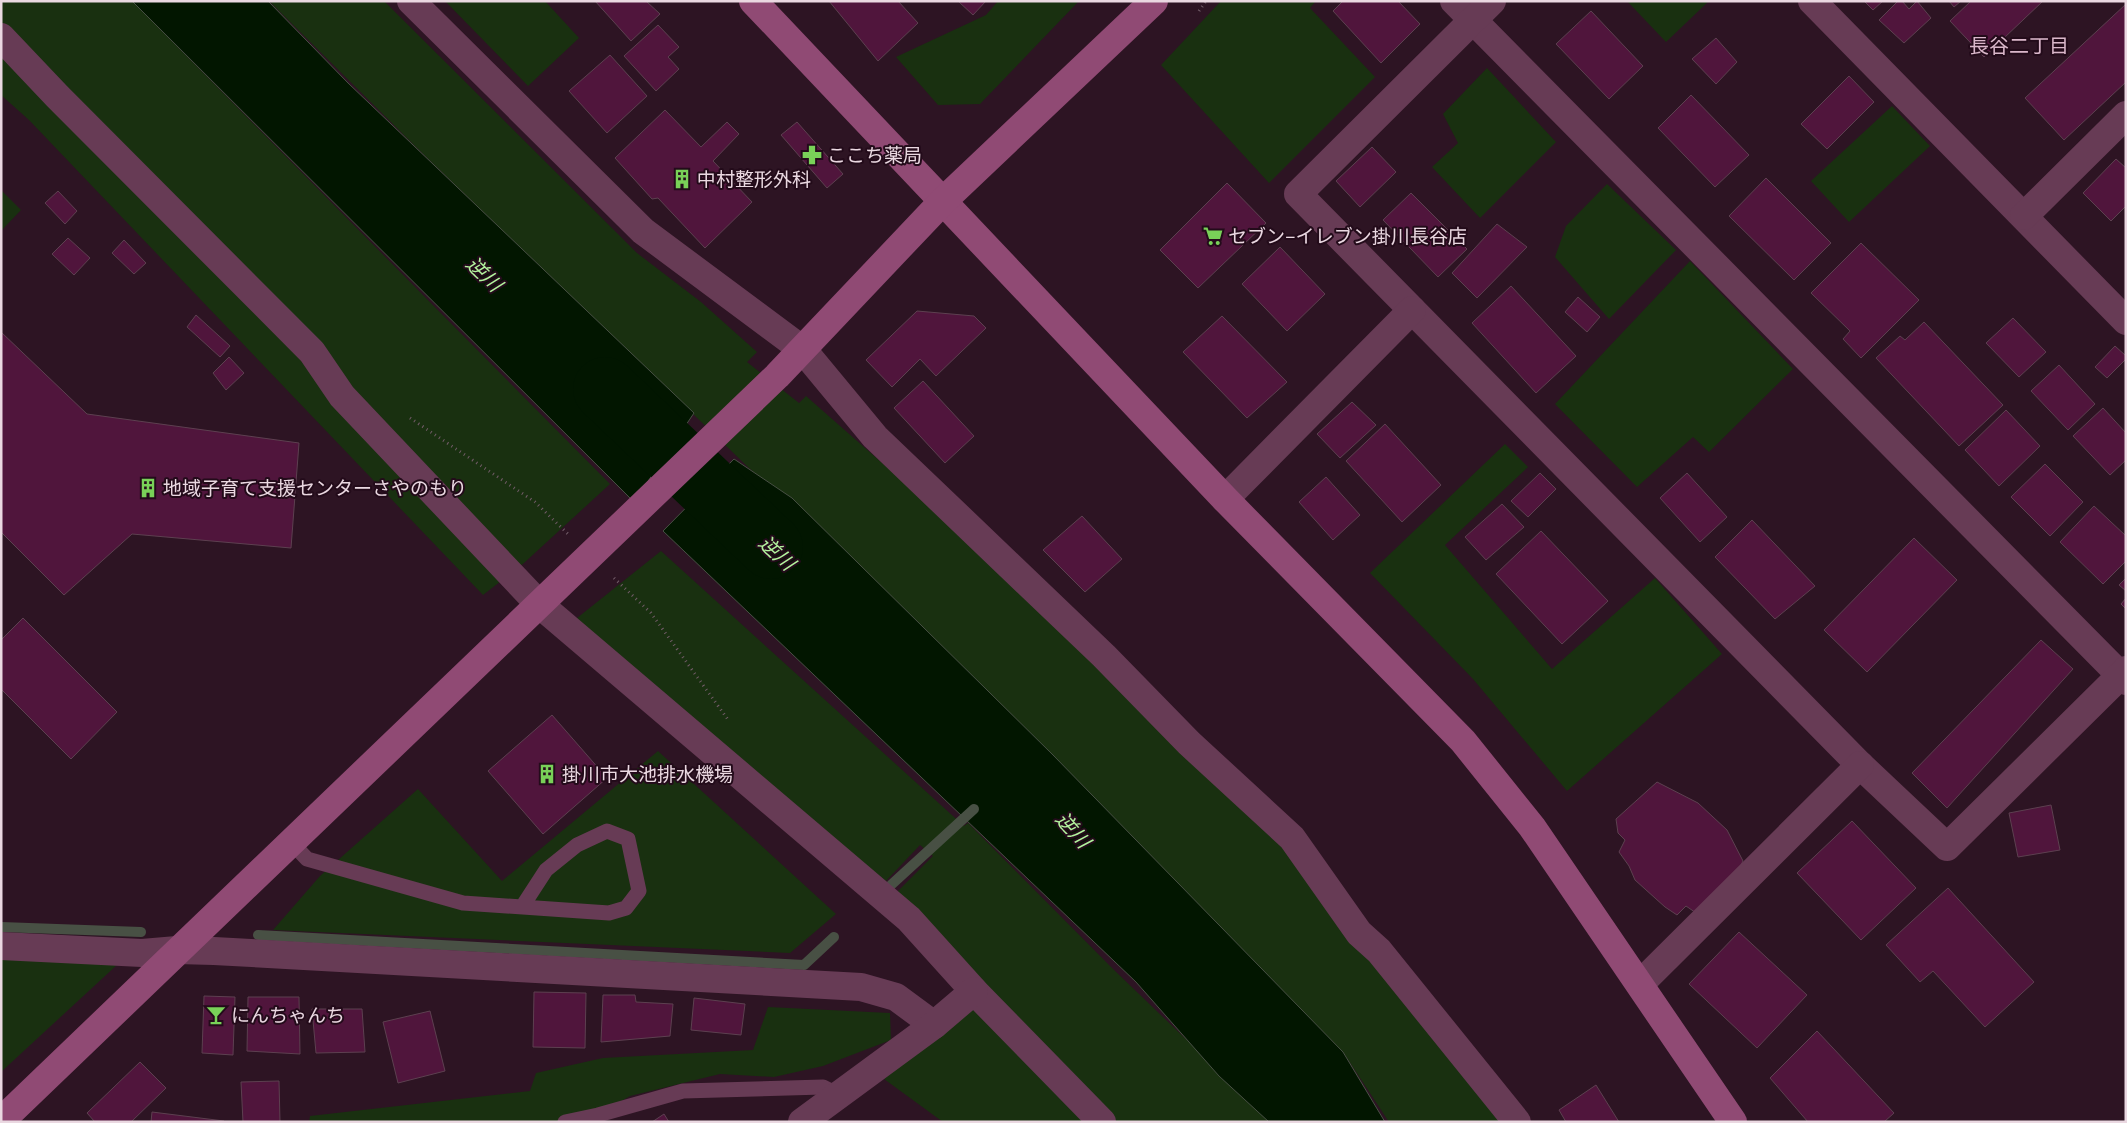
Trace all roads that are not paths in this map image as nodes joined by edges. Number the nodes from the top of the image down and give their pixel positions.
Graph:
1 (411, 1) edge
2 (753, 1) edge
3 (1154, 1) edge
4 (1454, 1) edge
5 (1812, 1) edge
6 (1483, 10) edge
7 (1, 37) edge
8 (2126, 115) edge
9 (943, 201) junction
10 (2024, 216) junction
11 (1412, 310) junction
12 (2126, 321) edge
13 (803, 350) junction
14 (1225, 499) junction
15 (539, 604) junction
16 (2124, 675) edge
17 (1860, 765) junction
18 (291, 842) junction
19 (522, 907) junction
20 (1, 946) edge
21 (177, 950) junction
22 (1640, 984) junction
23 (974, 991) junction
24 (934, 1025) junction
25 (839, 1095) junction
26 (1, 1120) edge
27 (565, 1122) edge
28 (802, 1122) edge
29 (1102, 1122) edge
30 (1517, 1122) edge
31 (1733, 1122) edge

1 - 13 street
2 - 9 street
3 - 9 street
4 - 6 street
5 - 10 street
6 - 11 street
6 - 16 street
7 - 15 street
8 - 10 street
9 - 13 street
9 - 14 street
10 - 12 street
11 - 14 street
11 - 17 street
13 - 15 street
13 - 30 street
14 - 22 street
15 - 18 street
15 - 23 street
16 - 17 street
17 - 22 street
18 - 19 lane
18 - 21 street
19 - 19 lane
20 - 21 street
21 - 24 street
21 - 26 street
22 - 31 street
23 - 24 street
23 - 29 street
24 - 25 street
25 - 27 lane
25 - 28 street

